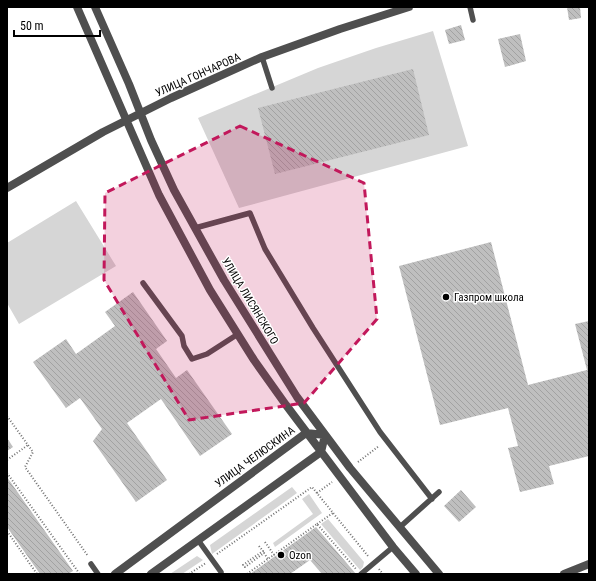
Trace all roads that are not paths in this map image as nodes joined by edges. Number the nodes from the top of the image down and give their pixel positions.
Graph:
1 (77, 7) edge
2 (95, 7) edge
3 (409, 7) edge
4 (470, 7) edge
5 (473, 20) dead end
6 (262, 57) junction
7 (272, 88) dead end
8 (140, 113) junction
9 (127, 120) junction
10 (7, 188) edge
11 (195, 228) junction
12 (143, 283) dead end
13 (238, 334) junction
14 (306, 433) junction
15 (325, 435) junction
16 (321, 452) junction
17 (439, 492) dead end
18 (432, 499) junction
19 (400, 527) junction
20 (198, 540) junction
21 (393, 547) junction
22 (90, 561) road end
23 (589, 564) edge
24 (221, 572) dead end
25 (98, 574) edge
26 (115, 574) edge
27 (151, 574) edge
28 (360, 574) edge
29 (416, 574) edge
30 (439, 574) edge
31 (564, 574) edge

1 - 9 street
2 - 8 street, УЛИЦА ЛИСЯНСКОГО
3 - 6 street, УЛИЦА ГОНЧАРОВА
4 - 5 lane
6 - 7 lane
6 - 8 street, УЛИЦА ГОНЧАРОВА
8 - 9 street, УЛИЦА ГОНЧАРОВА
8 - 11 street, УЛИЦА ЛИСЯНСКОГО
9 - 10 street, УЛИЦА ГОНЧАРОВА
9 - 13 street
11 - 15 street, УЛИЦА ЛИСЯНСКОГО
11 - 18 lane
12 - 13 lane
13 - 14 street
14 - 15 street, УЛИЦА ЧЕЛЮСКИНА
14 - 16 street
14 - 26 street, УЛИЦА ЧЕЛЮСКИНА
15 - 16 street
15 - 19 street, УЛИЦА ЛИСЯНСКОГО
16 - 20 street
16 - 21 street
17 - 18 lane
18 - 19 lane
19 - 30 street, УЛИЦА ЛИСЯНСКОГО
20 - 24 lane
20 - 27 street
21 - 28 lane
21 - 29 street
22 - 25 lane
23 - 31 street

